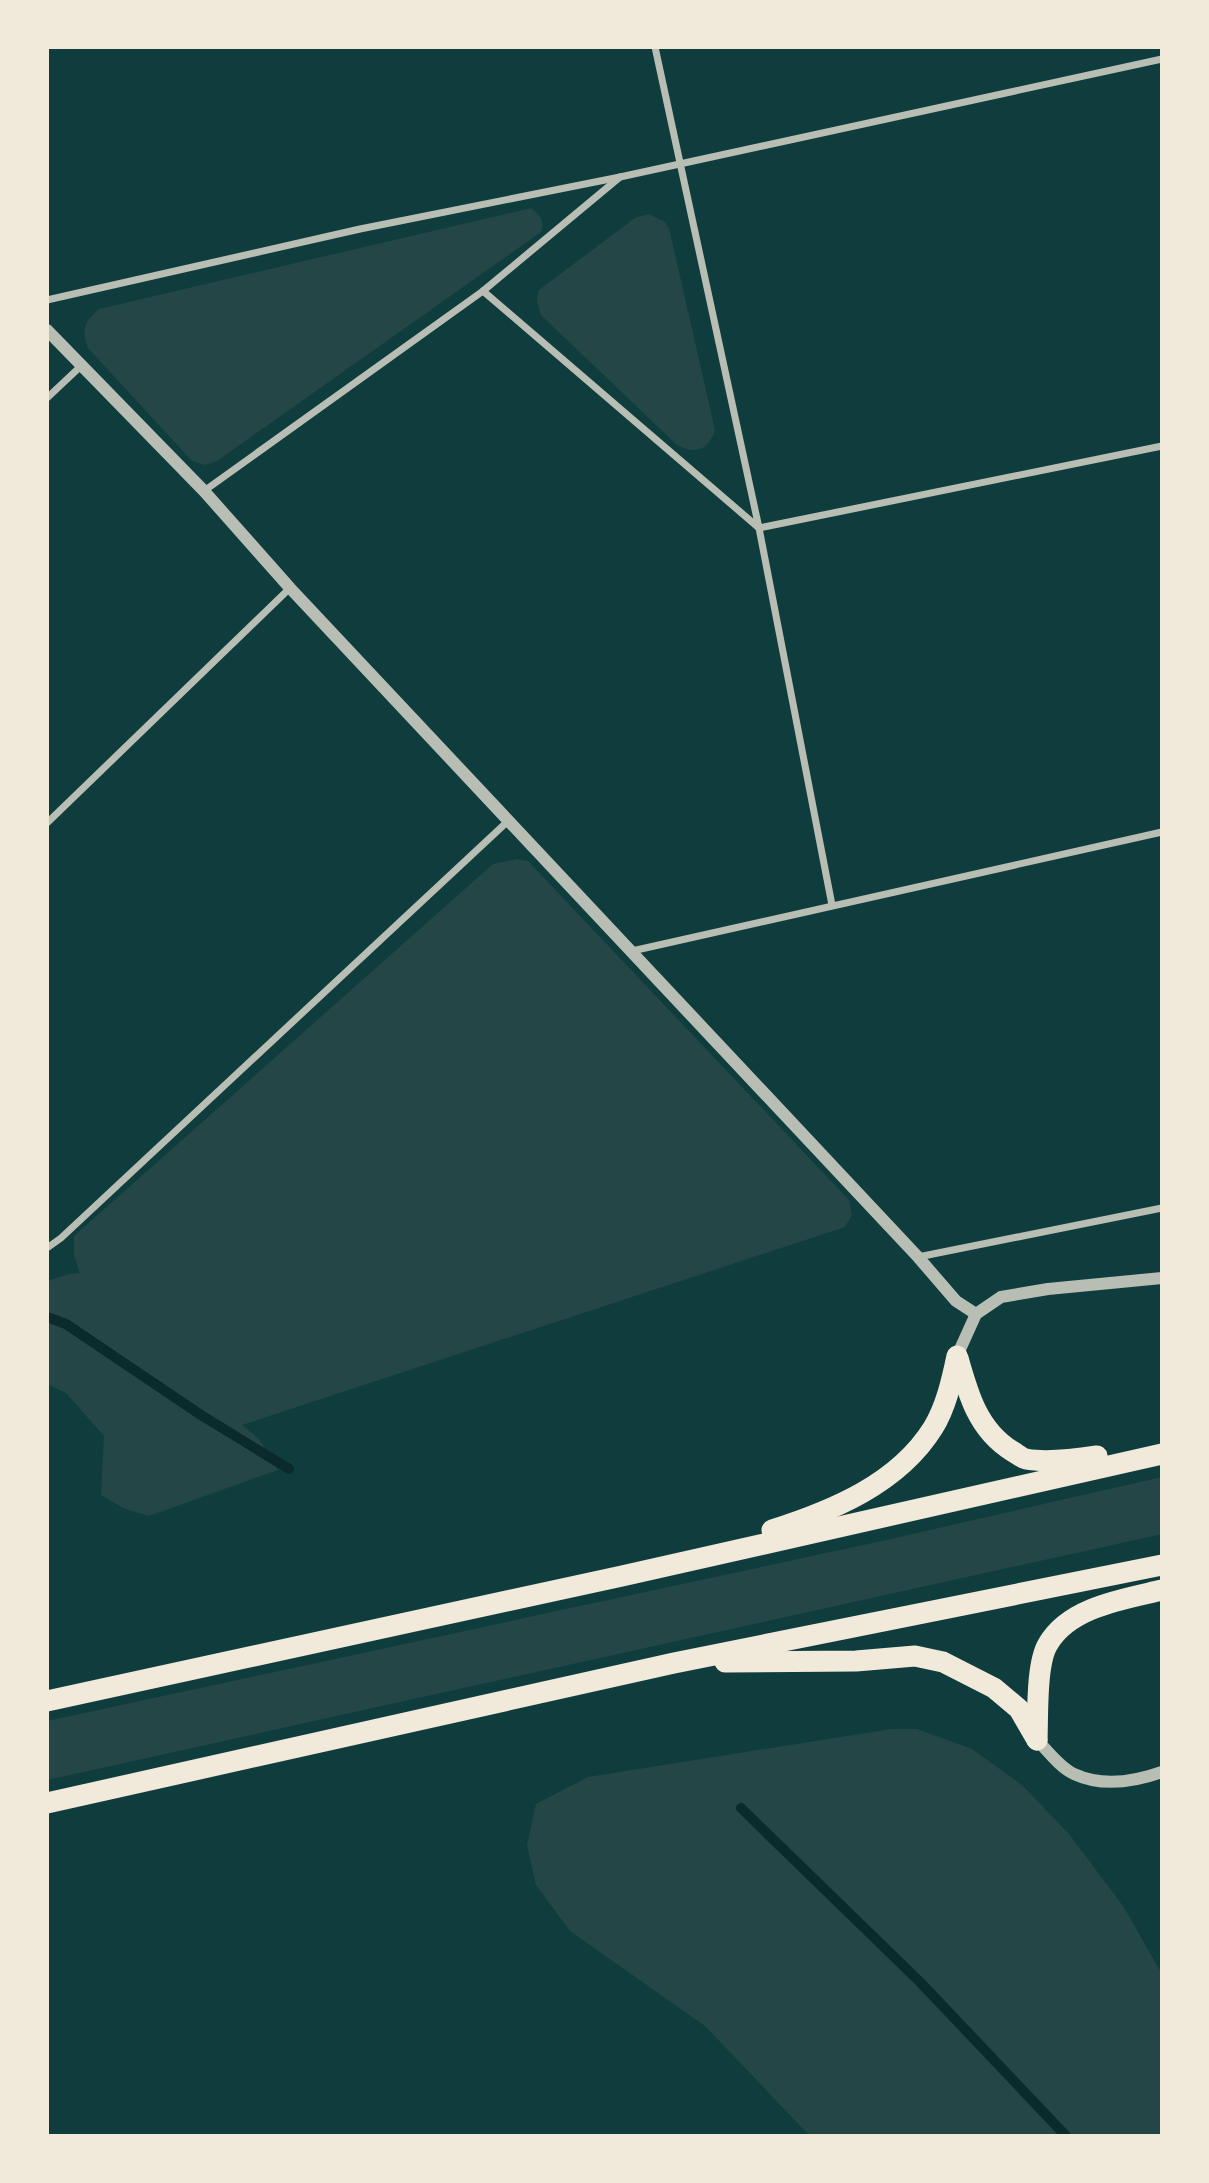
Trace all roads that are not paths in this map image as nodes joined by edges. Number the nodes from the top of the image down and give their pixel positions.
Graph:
1 (655, 47) edge
2 (1162, 59) edge
3 (679, 163) junction
4 (620, 177) junction
5 (483, 291) junction
6 (47, 300) edge
7 (47, 330) edge
8 (81, 366) junction
9 (47, 398) edge
10 (1162, 446) edge
11 (204, 491) junction
12 (759, 528) junction
13 (290, 588) junction
14 (508, 821) junction
15 (47, 823) edge
16 (1162, 832) edge
17 (832, 905) junction
18 (632, 951) junction
19 (1162, 1208) edge
20 (47, 1248) edge
21 (918, 1257) junction
22 (1162, 1278) edge
23 (976, 1314) junction
24 (957, 1356) junction
25 (1162, 1446) edge
26 (1162, 1454) edge
27 (1162, 1565) edge
28 (622, 1576) junction
29 (1162, 1590) edge
30 (674, 1663) junction
31 (47, 1701) edge
32 (1037, 1740) junction
33 (1162, 1772) edge
34 (47, 1802) edge

1 - 3 street
2 - 3 street
3 - 4 street
3 - 12 street
4 - 5 street
4 - 6 street
5 - 11 street
5 - 12 street
7 - 8 street
8 - 9 street
8 - 11 street
10 - 12 street
11 - 13 street
12 - 17 street
13 - 14 street
13 - 15 street
14 - 18 street
14 - 20 street
16 - 17 street
17 - 18 street
18 - 21 street
19 - 21 street
21 - 23 street
22 - 23 street
23 - 24 street
24 - 25 highway
24 - 28 highway
26 - 28 highway
27 - 30 highway
28 - 31 highway
29 - 32 highway
30 - 32 highway
30 - 34 highway
32 - 33 street

